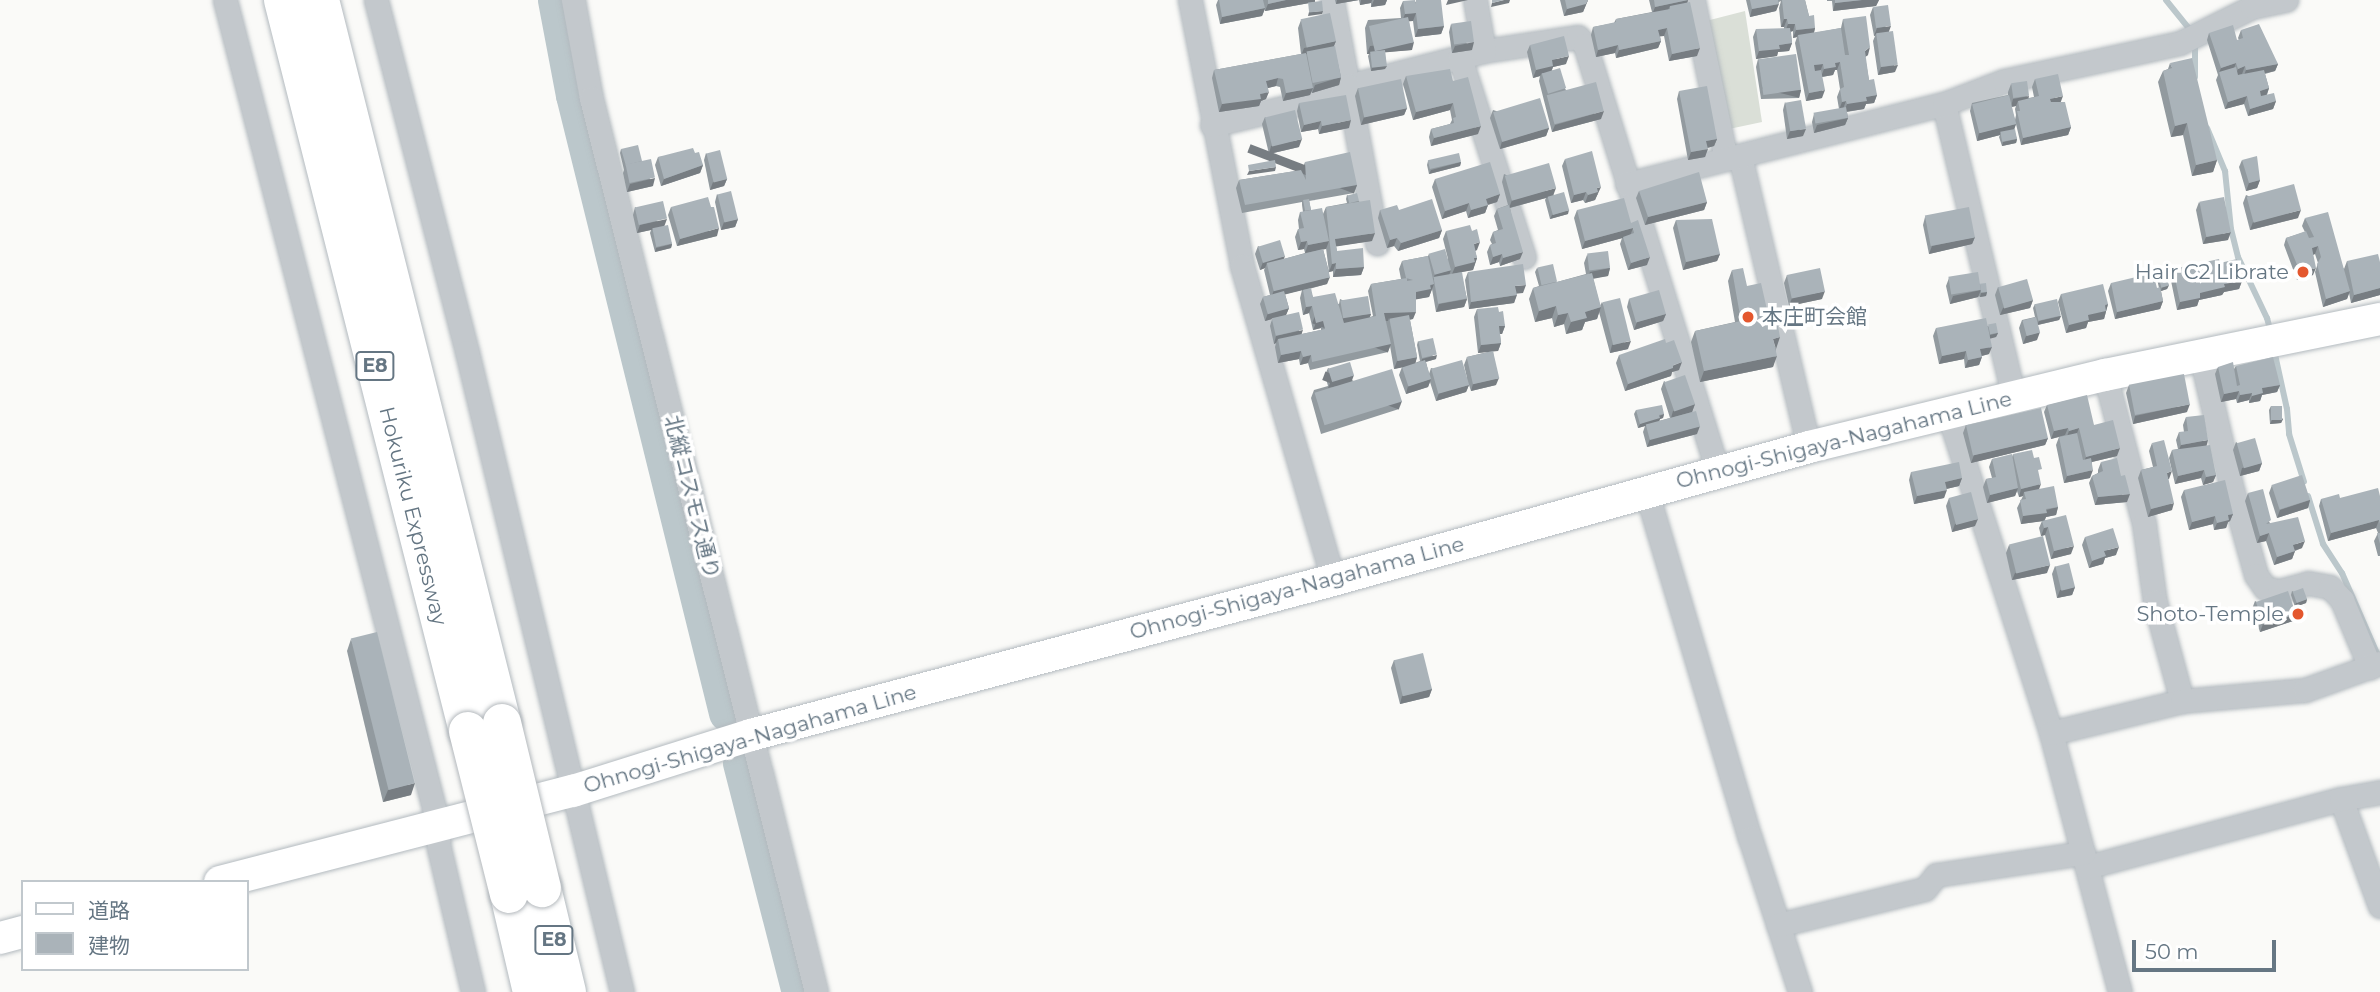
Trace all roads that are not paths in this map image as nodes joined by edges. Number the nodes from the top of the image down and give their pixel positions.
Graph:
1 (225, 0) edge
2 (283, 0) edge
3 (320, 0) edge
4 (376, 0) edge
5 (572, 0) edge
6 (1189, 0) edge
7 (1332, 0) edge
8 (1475, 0) edge
9 (1693, 0) edge
10 (2286, 0) edge
11 (2251, 3) edge
12 (1484, 51) junction
13 (1460, 58) junction
14 (1348, 86) junction
15 (1944, 104) junction
16 (1212, 125) junction
17 (1733, 158) junction
18 (1628, 184) junction
19 (1377, 243) edge
20 (1524, 257) edge
21 (2380, 318) edge
22 (2201, 356) junction
23 (2105, 375) junction
24 (2014, 397) junction
25 (1948, 412) junction
26 (1809, 447) junction
27 (1718, 471) junction
28 (1646, 490) junction
29 (1333, 580) junction
30 (2375, 665) edge
31 (2182, 701) junction
32 (485, 727) junction
33 (2051, 733) junction
34 (751, 735) junction
35 (573, 790) junction
36 (2380, 792) edge
37 (2341, 799) junction
38 (438, 826) junction
39 (2085, 860) junction
40 (228, 880) edge
41 (525, 891) junction
42 (2380, 906) edge
43 (1778, 925) junction
44 (21, 933) edge
45 (0, 938) edge
46 (474, 992) edge
47 (532, 992) edge
48 (567, 992) edge
49 (622, 992) edge
50 (816, 992) edge
51 (1800, 992) edge
52 (2120, 992) edge

1 - 38 street
2 - 32 highway, Hokuriku Expressway / E8
3 - 32 highway, Hokuriku Expressway / E8
4 - 35 street
5 - 34 street, 北縦コスモス通り
6 - 16 street
7 - 14 street
8 - 12 street
9 - 17 street
10 - 11 street
11 - 15 street
12 - 13 street
12 - 18 street
13 - 14 street
13 - 20 street
14 - 16 street
14 - 19 street
15 - 17 street
15 - 24 street
16 - 29 street
17 - 18 street
17 - 26 street
18 - 27 street
21 - 22 main road, Ohnogi-Shigaya-Nagahama Line
22 - 23 main road, Ohnogi-Shigaya-Nagahama Line
22 - 30 street
23 - 24 main road, Ohnogi-Shigaya-Nagahama Line
23 - 31 street
24 - 25 main road, Ohnogi-Shigaya-Nagahama Line
25 - 26 main road, Ohnogi-Shigaya-Nagahama Line
25 - 33 street
26 - 27 main road, Ohnogi-Shigaya-Nagahama Line
27 - 28 main road, Ohnogi-Shigaya-Nagahama Line
28 - 29 main road, Ohnogi-Shigaya-Nagahama Line
28 - 43 street
29 - 34 main road, Ohnogi-Shigaya-Nagahama Line
30 - 31 street
31 - 33 street
32 - 41 highway, Hokuriku Expressway / E8, bridge
33 - 39 street
34 - 35 main road, Ohnogi-Shigaya-Nagahama Line
34 - 50 street, 北縦コスモス通り
35 - 38 main road, Ohnogi-Shigaya-Nagahama Line
35 - 49 street
36 - 37 street
37 - 39 street
37 - 42 street
38 - 40 main road, Ohnogi-Shigaya-Nagahama Line
38 - 46 street
39 - 43 street
39 - 52 street
41 - 47 highway, Hokuriku Expressway / E8
41 - 48 highway, Hokuriku Expressway / E8
43 - 51 street
44 - 45 main road

